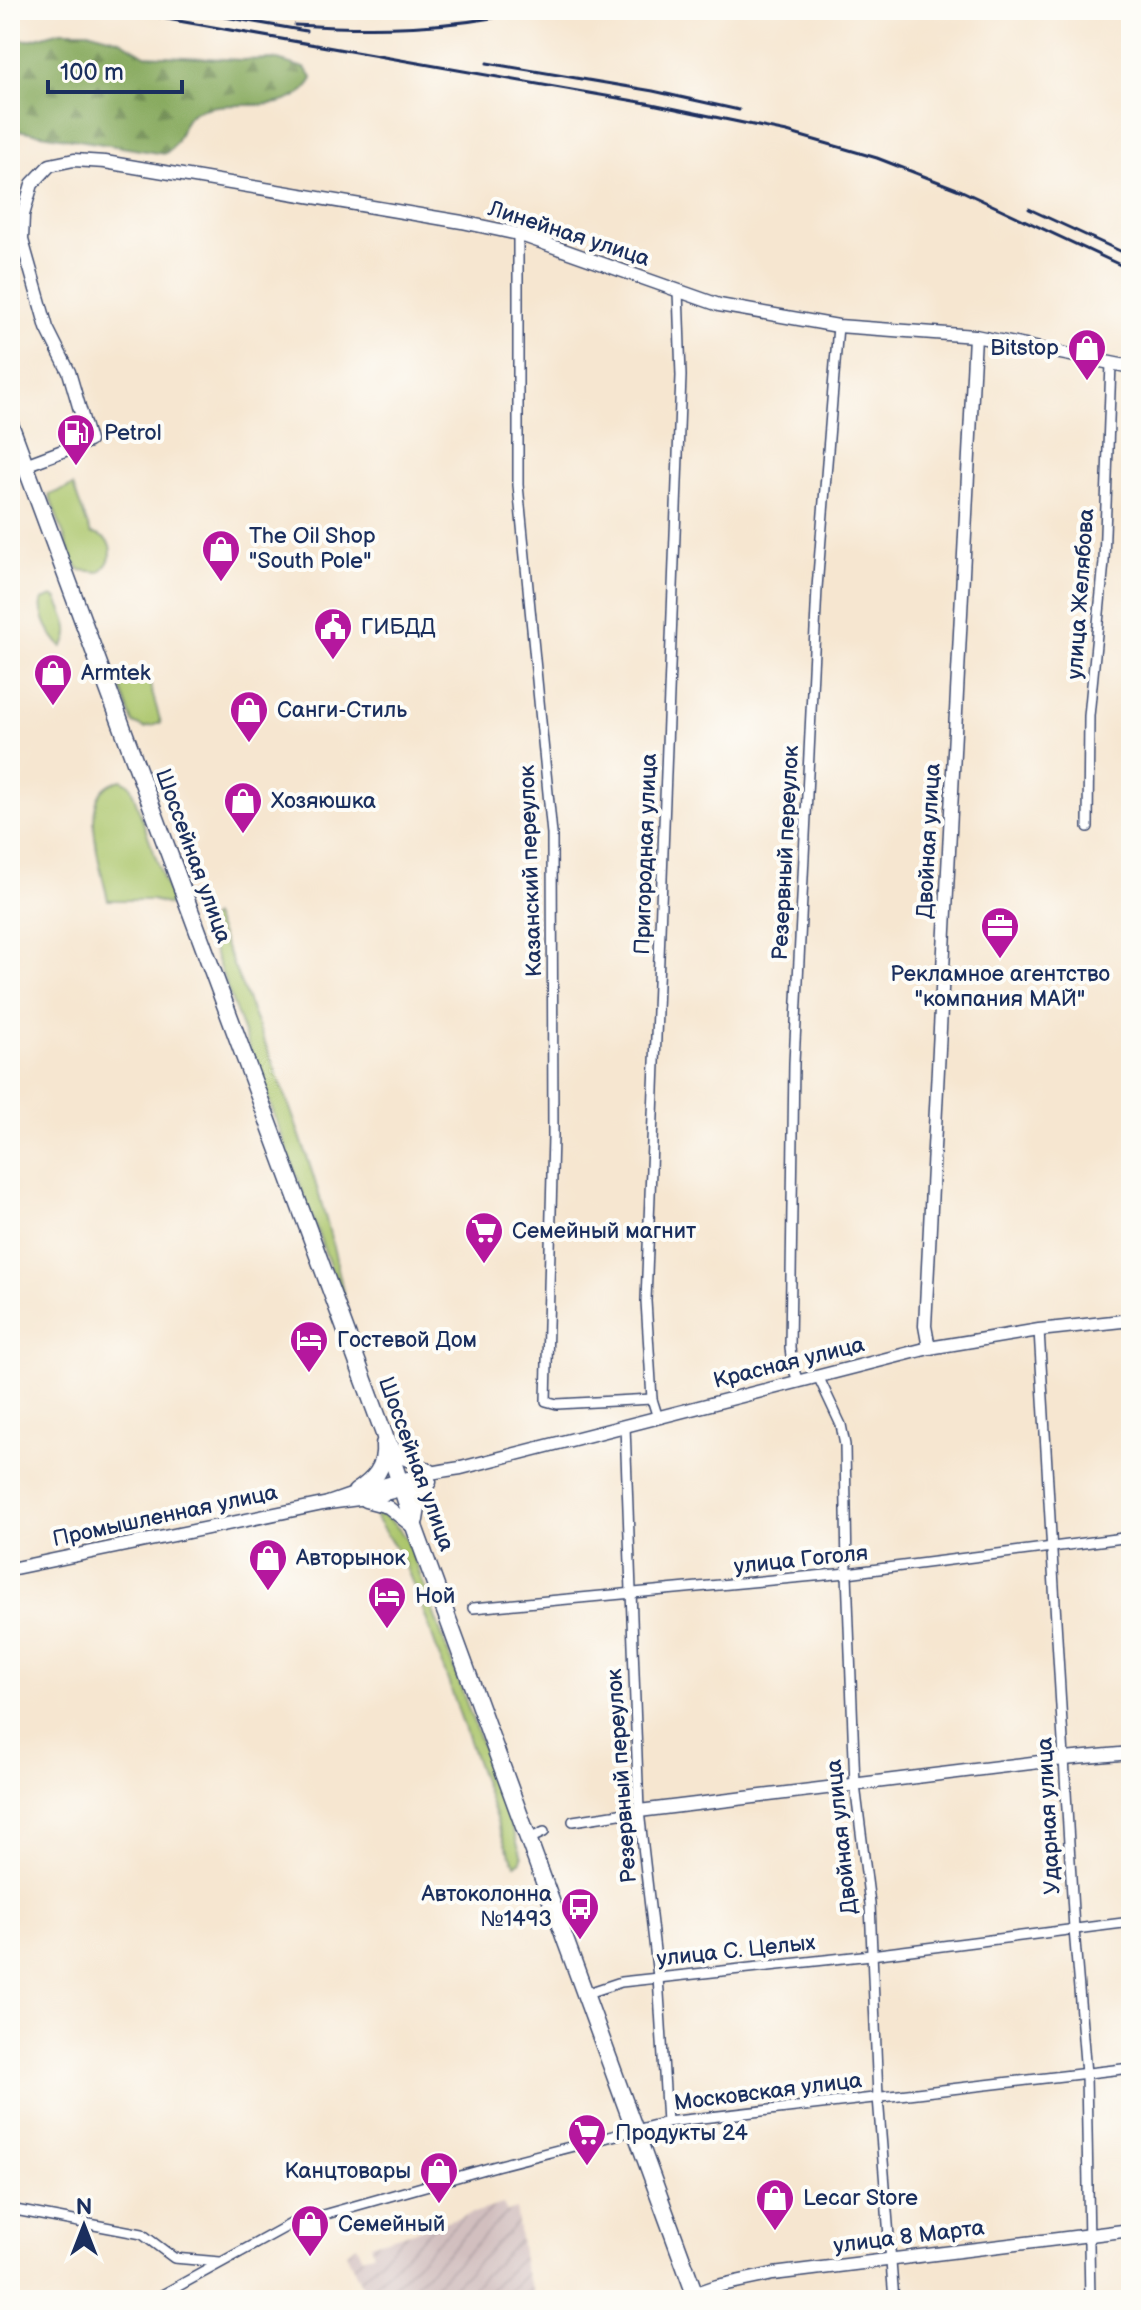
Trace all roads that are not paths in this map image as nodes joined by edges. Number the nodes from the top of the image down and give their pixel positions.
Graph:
1 (518, 234) junction
2 (678, 291) junction
3 (838, 326) junction
4 (975, 336) junction
5 (1111, 363) junction
6 (1131, 367) edge
7 (10, 424) edge
8 (10, 439) edge
9 (25, 465) junction
10 (1088, 827) dead end
11 (1131, 1320) edge
12 (1039, 1330) junction
13 (929, 1348) junction
14 (818, 1376) junction
15 (798, 1381) junction
16 (652, 1399) junction
17 (658, 1418) junction
18 (625, 1426) junction
19 (384, 1434) junction
20 (432, 1477) junction
21 (400, 1485) junction
22 (357, 1496) junction
23 (328, 1503) joint
24 (415, 1529) junction
25 (1131, 1537) edge
26 (1052, 1549) junction
27 (10, 1569) edge
28 (847, 1573) junction
29 (629, 1595) junction
30 (473, 1608) dead end
31 (1131, 1753) edge
32 (1064, 1759) junction
33 (855, 1785) junction
34 (639, 1811) junction
35 (573, 1821) dead end
36 (1131, 1922) edge
37 (1074, 1929) junction
38 (871, 1955) junction
39 (658, 1977) junction
40 (585, 1994) junction
41 (1131, 2068) edge
42 (1086, 2074) junction
43 (878, 2097) junction
44 (667, 2122) junction
45 (635, 2130) junction
46 (10, 2209) edge
47 (1131, 2230) edge
48 (1087, 2236) junction
49 (891, 2260) junction
50 (221, 2262) junction
51 (696, 2297) edge
52 (153, 2300) edge
53 (894, 2300) edge
54 (1090, 2300) edge

1 - 2 street, Линейная улица
1 - 9 street, Линейная улица
1 - 16 street, Казанский переулок
2 - 3 street, Линейная улица
2 - 16 street, Пригородная улица
3 - 4 street, Линейная улица
3 - 15 street, Резервный переулок
4 - 5 street, Линейная улица
4 - 13 street, Двойная улица
5 - 6 street, Линейная улица
5 - 10 street, улица Желябова
7 - 9 highway, Шоссейная улица
8 - 9 highway, Шоссейная улица
9 - 19 highway, Шоссейная улица
11 - 12 street, Красная улица
12 - 13 street, Красная улица
12 - 26 street, Ударная улица
13 - 14 street, Красная улица
14 - 15 street, Красная улица
14 - 28 street, Двойная улица
15 - 17 street, Красная улица
16 - 17 street, Пригородная улица
17 - 18 street, Красная улица
18 - 20 street, Красная улица
18 - 29 street, Резервный переулок
19 - 20 street
19 - 21 highway, Шоссейная улица
19 - 22 highway
20 - 21 street, Красная улица
20 - 24 highway
21 - 22 street, Красная улица
21 - 24 highway, Шоссейная улица
22 - 23 street, Красная улица
22 - 24 street
23 - 27 street, Промышленная улица
24 - 40 highway, Шоссейная улица
25 - 26 street, улица Гоголя
26 - 28 street, улица Гоголя
26 - 32 street, Ударная улица
28 - 29 street, улица Гоголя
28 - 33 street, Двойная улица
29 - 30 street, улица Гоголя
29 - 34 street, Резервный переулок
31 - 32 street
32 - 33 street
32 - 37 street, Ударная улица
33 - 34 street
33 - 38 street, Двойная улица
34 - 35 street
34 - 39 street, Резервный переулок
36 - 37 street, улица С. Целых
37 - 38 street, улица С. Целых
37 - 42 street, Ударная улица
38 - 39 street, улица С. Целых
38 - 43 street, Двойная улица
39 - 40 street, улица С. Целых
39 - 44 street, Резервный переулок
40 - 45 highway, Шоссейная улица
41 - 42 street, Московская улица
42 - 43 street, Московская улица
42 - 48 street, Ударная улица
43 - 44 street, Московская улица
43 - 49 street, Двойная улица
44 - 45 street, Московская улица
45 - 50 street, Московская улица
45 - 51 highway, Шоссейная улица
46 - 50 street
47 - 48 street, улица 8 Марта
48 - 49 street, улица 8 Марта
48 - 54 street, Ударная улица
49 - 51 street, улица 8 Марта
49 - 53 street, Двойная улица
50 - 52 street, Московская улица

